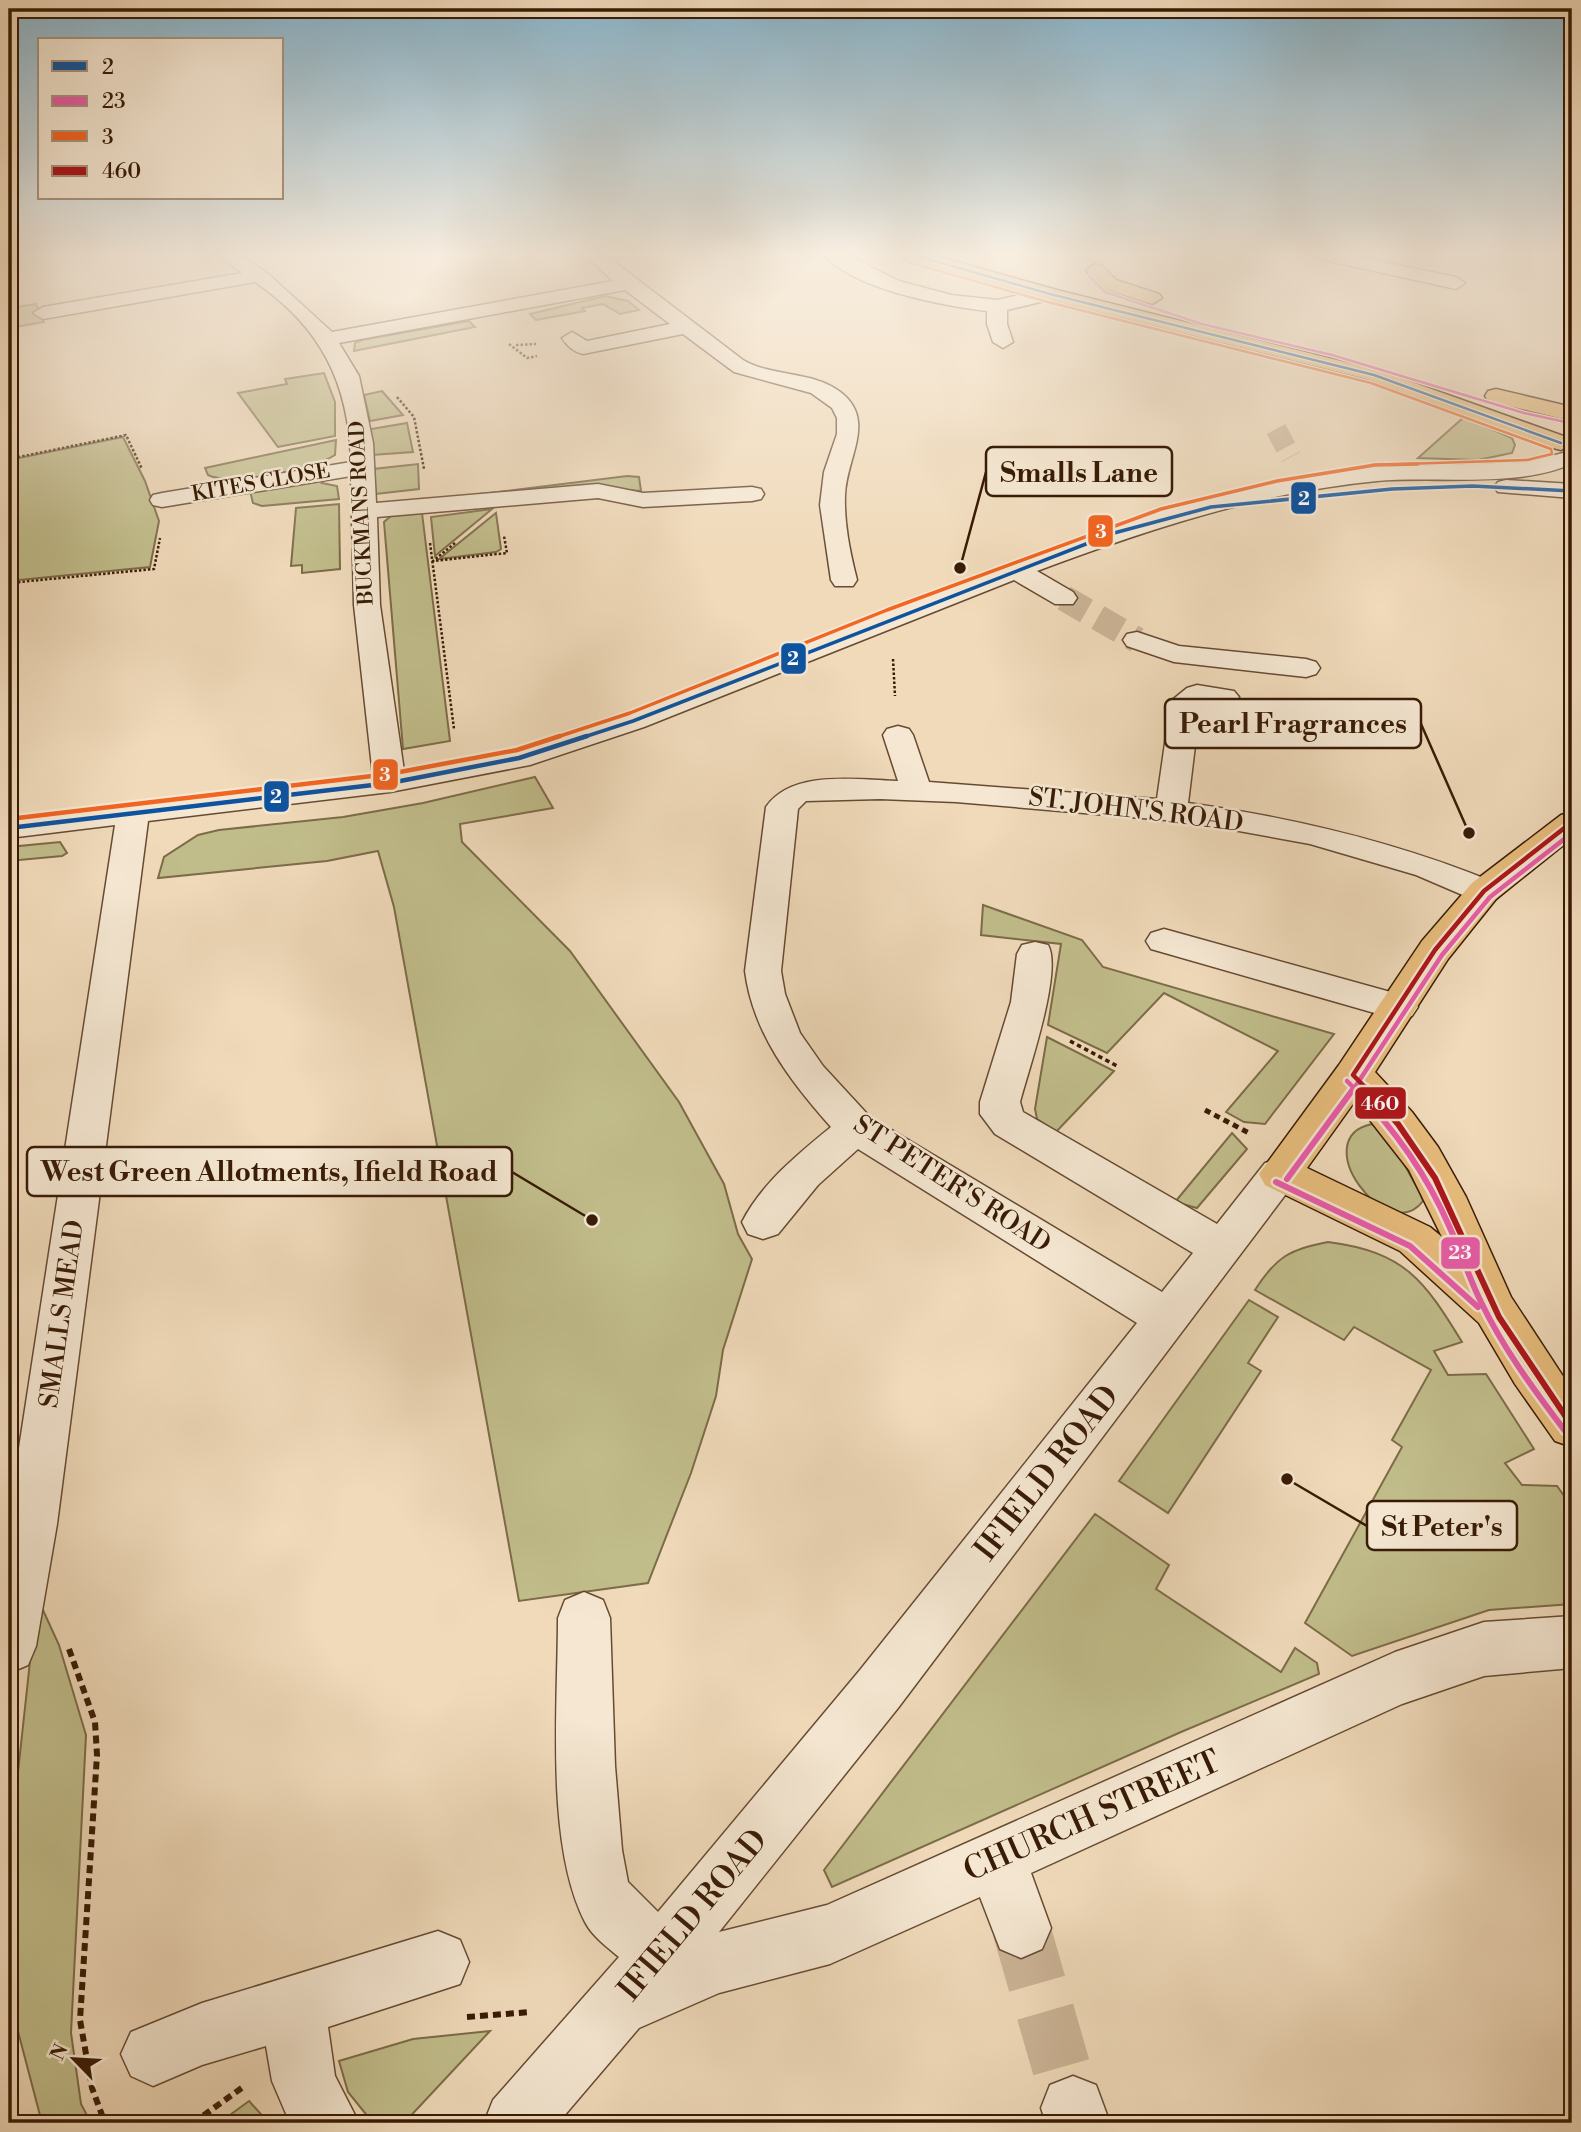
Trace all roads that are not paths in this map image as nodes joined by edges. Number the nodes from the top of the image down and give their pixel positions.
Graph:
1 (335, 353) edge
2 (723, 353) edge
3 (1299, 353) edge
4 (1356, 353) edge
5 (1572, 414) edge
6 (1567, 451) edge
7 (1291, 457) tunnel mouth
8 (361, 467) junction
9 (1342, 479) junction
10 (1572, 491) edge
11 (752, 494) dead end
12 (162, 500) dead end
13 (1211, 507) junction
14 (366, 511) junction
15 (1016, 570) junction
16 (844, 580) dead end
17 (1064, 598) tunnel mouth
18 (1137, 640) tunnel mouth
19 (1306, 668) dead end
20 (1224, 697) dead end
21 (898, 735) road end
22 (390, 783) junction
23 (917, 792) junction
24 (782, 807) joint
25 (1171, 812) junction
26 (133, 815) junction
27 (1572, 822) edge
28 (9, 828) edge
29 (1484, 891) junction
30 (1164, 941) dead end
31 (1035, 954) dead end
32 (1399, 1007) junction
33 (1353, 1075) junction
34 (856, 1128) junction
35 (1280, 1174) junction
36 (763, 1222) dead end
37 (1220, 1247) junction
38 (1495, 1310) junction
39 (1166, 1318) junction
40 (1572, 1426) edge
41 (584, 1618) dead end
42 (1571, 1644) edge
43 (9, 1646) edge
44 (996, 1859) junction
45 (1021, 1928) tunnel mouth
46 (662, 1954) junction
47 (438, 1962) dead end
48 (605, 2019) junction
49 (296, 2032) junction
50 (153, 2054) dead end
51 (327, 2123) edge
52 (516, 2123) edge

1 - 8 street, BUCKMANS ROAD
2 - 16 street
3 - 6 main road
4 - 5 main road
6 - 9 street
7 - 9 street
8 - 12 street, KITES CLOSE
8 - 14 street, BUCKMANS ROAD
9 - 13 street
10 - 13 street
11 - 14 street
13 - 15 street
14 - 22 street, BUCKMANS ROAD
15 - 17 street
15 - 22 street
18 - 19 street
20 - 25 street
21 - 23 street
22 - 26 street
23 - 24 street, ST. JOHN'S ROAD
23 - 25 street, ST. JOHN'S ROAD
24 - 34 street, ST PETER'S ROAD
25 - 29 street, ST. JOHN'S ROAD
26 - 28 street
26 - 43 street, SMALLS MEAD
27 - 29 main road, IFIELD ROAD
29 - 32 main road, IFIELD ROAD
30 - 32 street
31 - 37 street
32 - 33 main road, IFIELD ROAD
33 - 35 main road, IFIELD ROAD
33 - 38 main road
34 - 36 street
34 - 39 street, ST PETER'S ROAD
35 - 37 street, IFIELD ROAD
35 - 38 main road
37 - 39 street, IFIELD ROAD
38 - 40 main road
39 - 46 street, IFIELD ROAD
41 - 46 street
42 - 44 street, CHURCH STREET
44 - 45 street
44 - 48 street, CHURCH STREET
46 - 48 street, IFIELD ROAD
47 - 49 street
48 - 52 street, IFIELD ROAD
49 - 50 street
49 - 51 street

